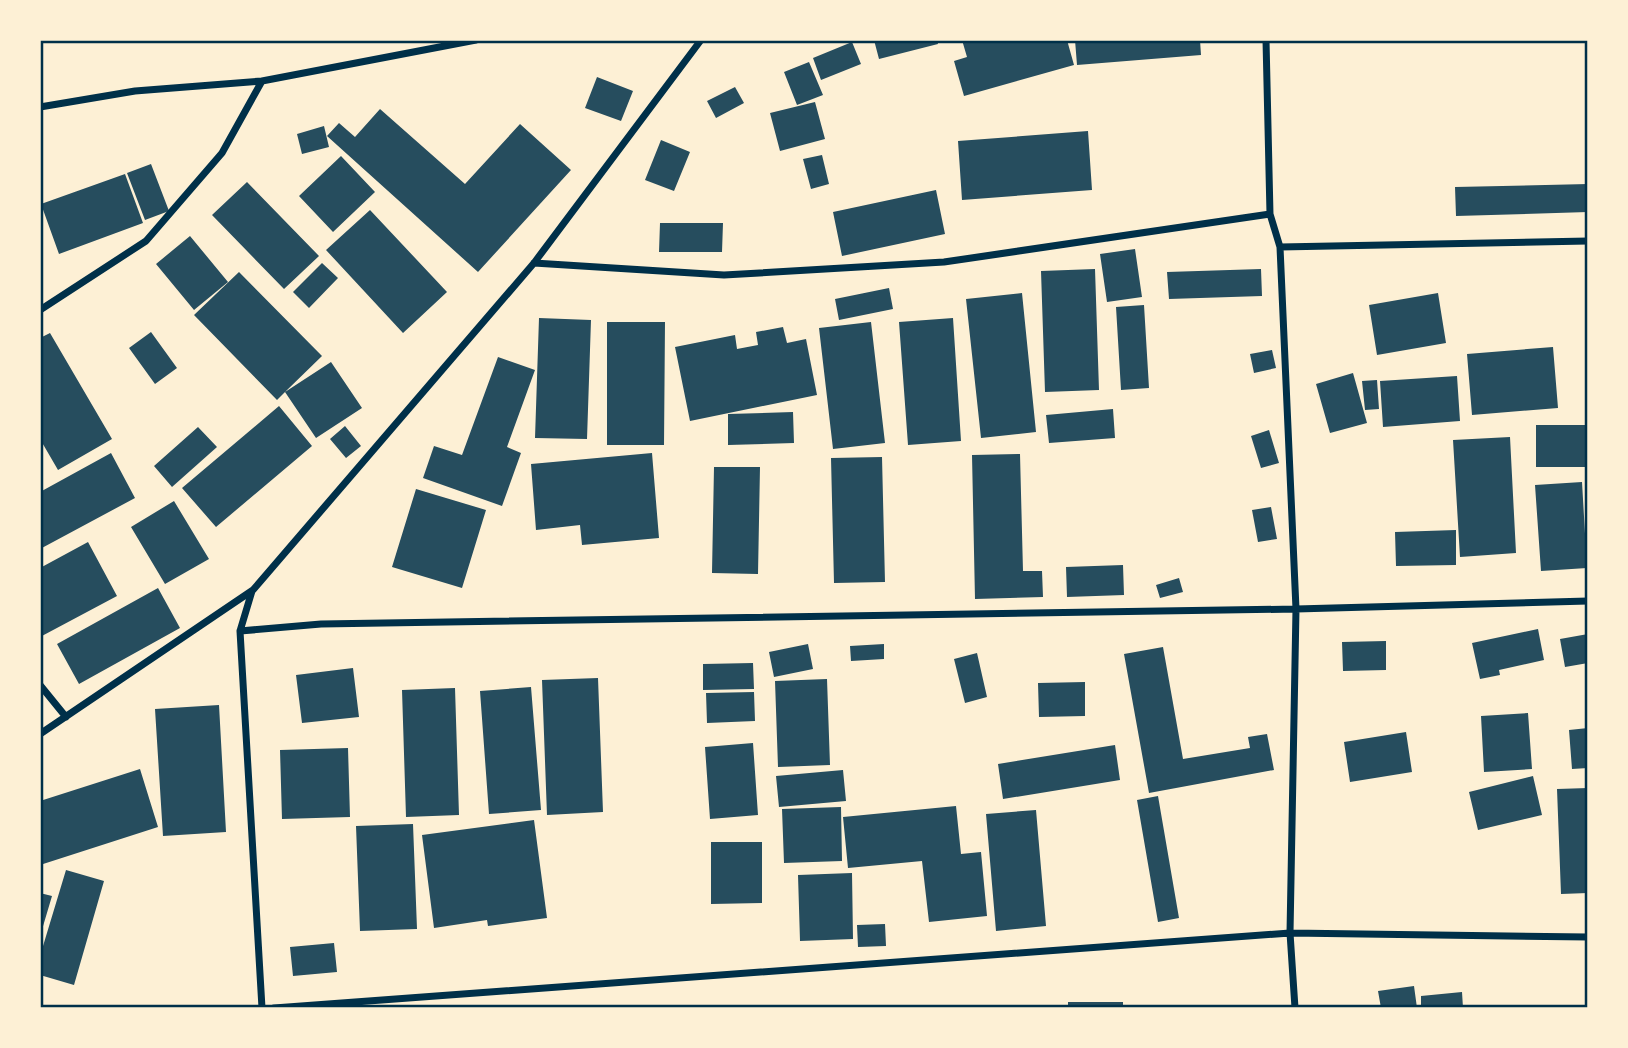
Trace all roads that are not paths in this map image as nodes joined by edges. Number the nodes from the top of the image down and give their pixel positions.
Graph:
1 (476, 40) edge
2 (701, 40) edge
3 (1266, 40) edge
4 (262, 81) junction
5 (40, 107) edge
6 (1270, 214) junction
7 (1588, 241) edge
8 (1280, 247) junction
9 (534, 263) junction
10 (40, 310) edge
11 (253, 590) junction
12 (1588, 601) edge
13 (1296, 610) junction
14 (240, 631) junction
15 (40, 685) edge
16 (66, 717) junction
17 (40, 734) edge
18 (1290, 933) junction
19 (1588, 937) edge
20 (262, 1008) edge
21 (274, 1008) edge
22 (1295, 1008) edge

1 - 4 street
2 - 9 street
3 - 6 street
4 - 5 street
4 - 10 street
6 - 8 street
6 - 9 street
7 - 8 street
8 - 13 street
9 - 11 street
11 - 14 street
11 - 16 street
12 - 13 street
13 - 14 street
13 - 18 street
14 - 20 street
15 - 16 street
16 - 17 street
18 - 19 street
18 - 21 street
18 - 22 street

